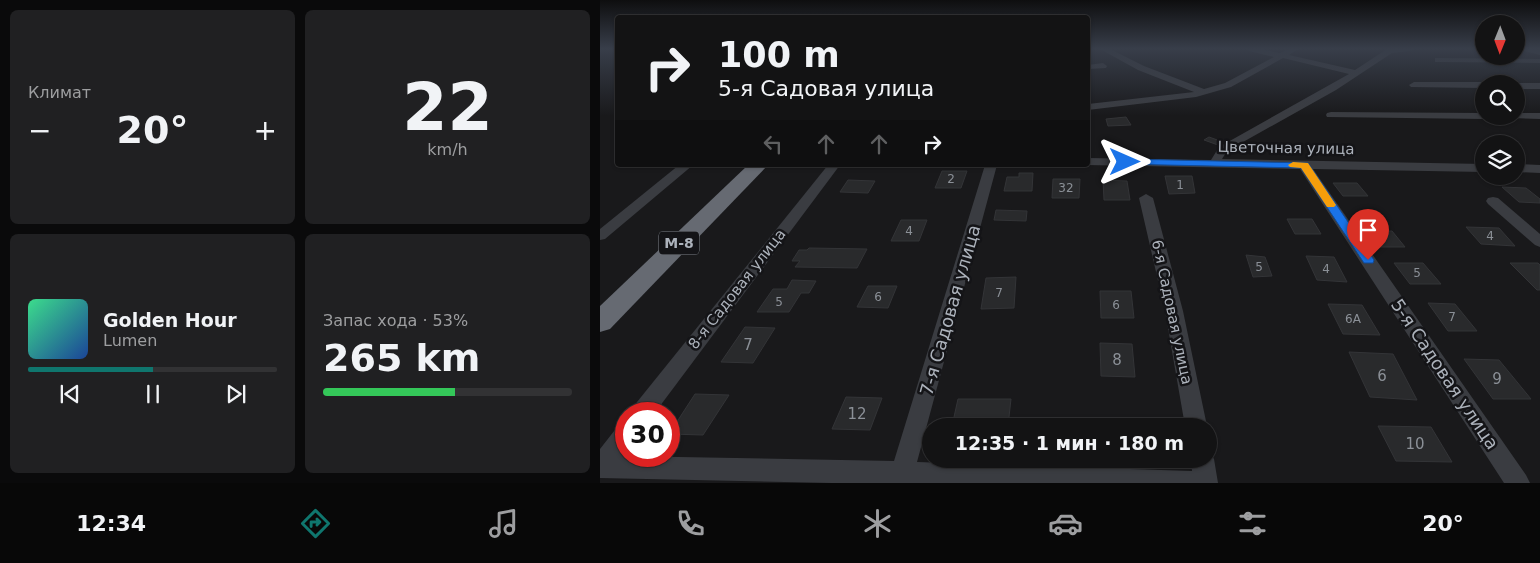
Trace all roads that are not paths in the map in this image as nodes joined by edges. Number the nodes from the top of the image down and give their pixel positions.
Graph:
1 (1150, 72) edge
2 (1252, 72) edge
3 (1349, 72) edge
4 (1356, 73) joint
5 (1414, 84) dead end
6 (1475, 85) edge
7 (1525, 86) edge
8 (1540, 86) edge
9 (1204, 92) junction
10 (1090, 107) edge
11 (1331, 115) dead end
12 (1475, 116) edge
13 (1525, 116) edge
14 (1540, 116) edge
15 (1090, 162) edge
16 (1218, 163) junction
17 (1304, 165) junction
18 (685, 167) edge
19 (757, 167) edge
20 (832, 167) edge
21 (990, 167) edge
22 (1475, 168) edge
23 (1525, 168) edge
24 (1540, 168) edge
25 (1146, 198) dead end
26 (1493, 201) dead end
27 (600, 236) edge
28 (1540, 242) edge
29 (600, 322) edge
30 (650, 402) edge
31 (1194, 418) edge
32 (615, 447) edge
33 (600, 467) edge
34 (1204, 468) edge
35 (899, 478) edge
36 (1198, 483) edge
37 (1206, 483) edge
38 (1518, 483) edge

1 - 9 street
2 - 9 street
3 - 4 street
4 - 16 street
5 - 6 street
7 - 8 street
9 - 10 street
11 - 12 street
13 - 14 street
15 - 16 street, Цветочная улица
16 - 17 street, Цветочная улица
17 - 22 street, Цветочная улица
17 - 38 street, 5-я Садовая улица
18 - 27 street
19 - 29 highway, М-8
20 - 30 street, 8-я Садовая улица
21 - 35 street, 7-я Садовая улица
23 - 24 street
25 - 31 street, 6-я Садовая улица
26 - 28 street
32 - 33 street
33 - 35 street
34 - 37 street
35 - 36 street

